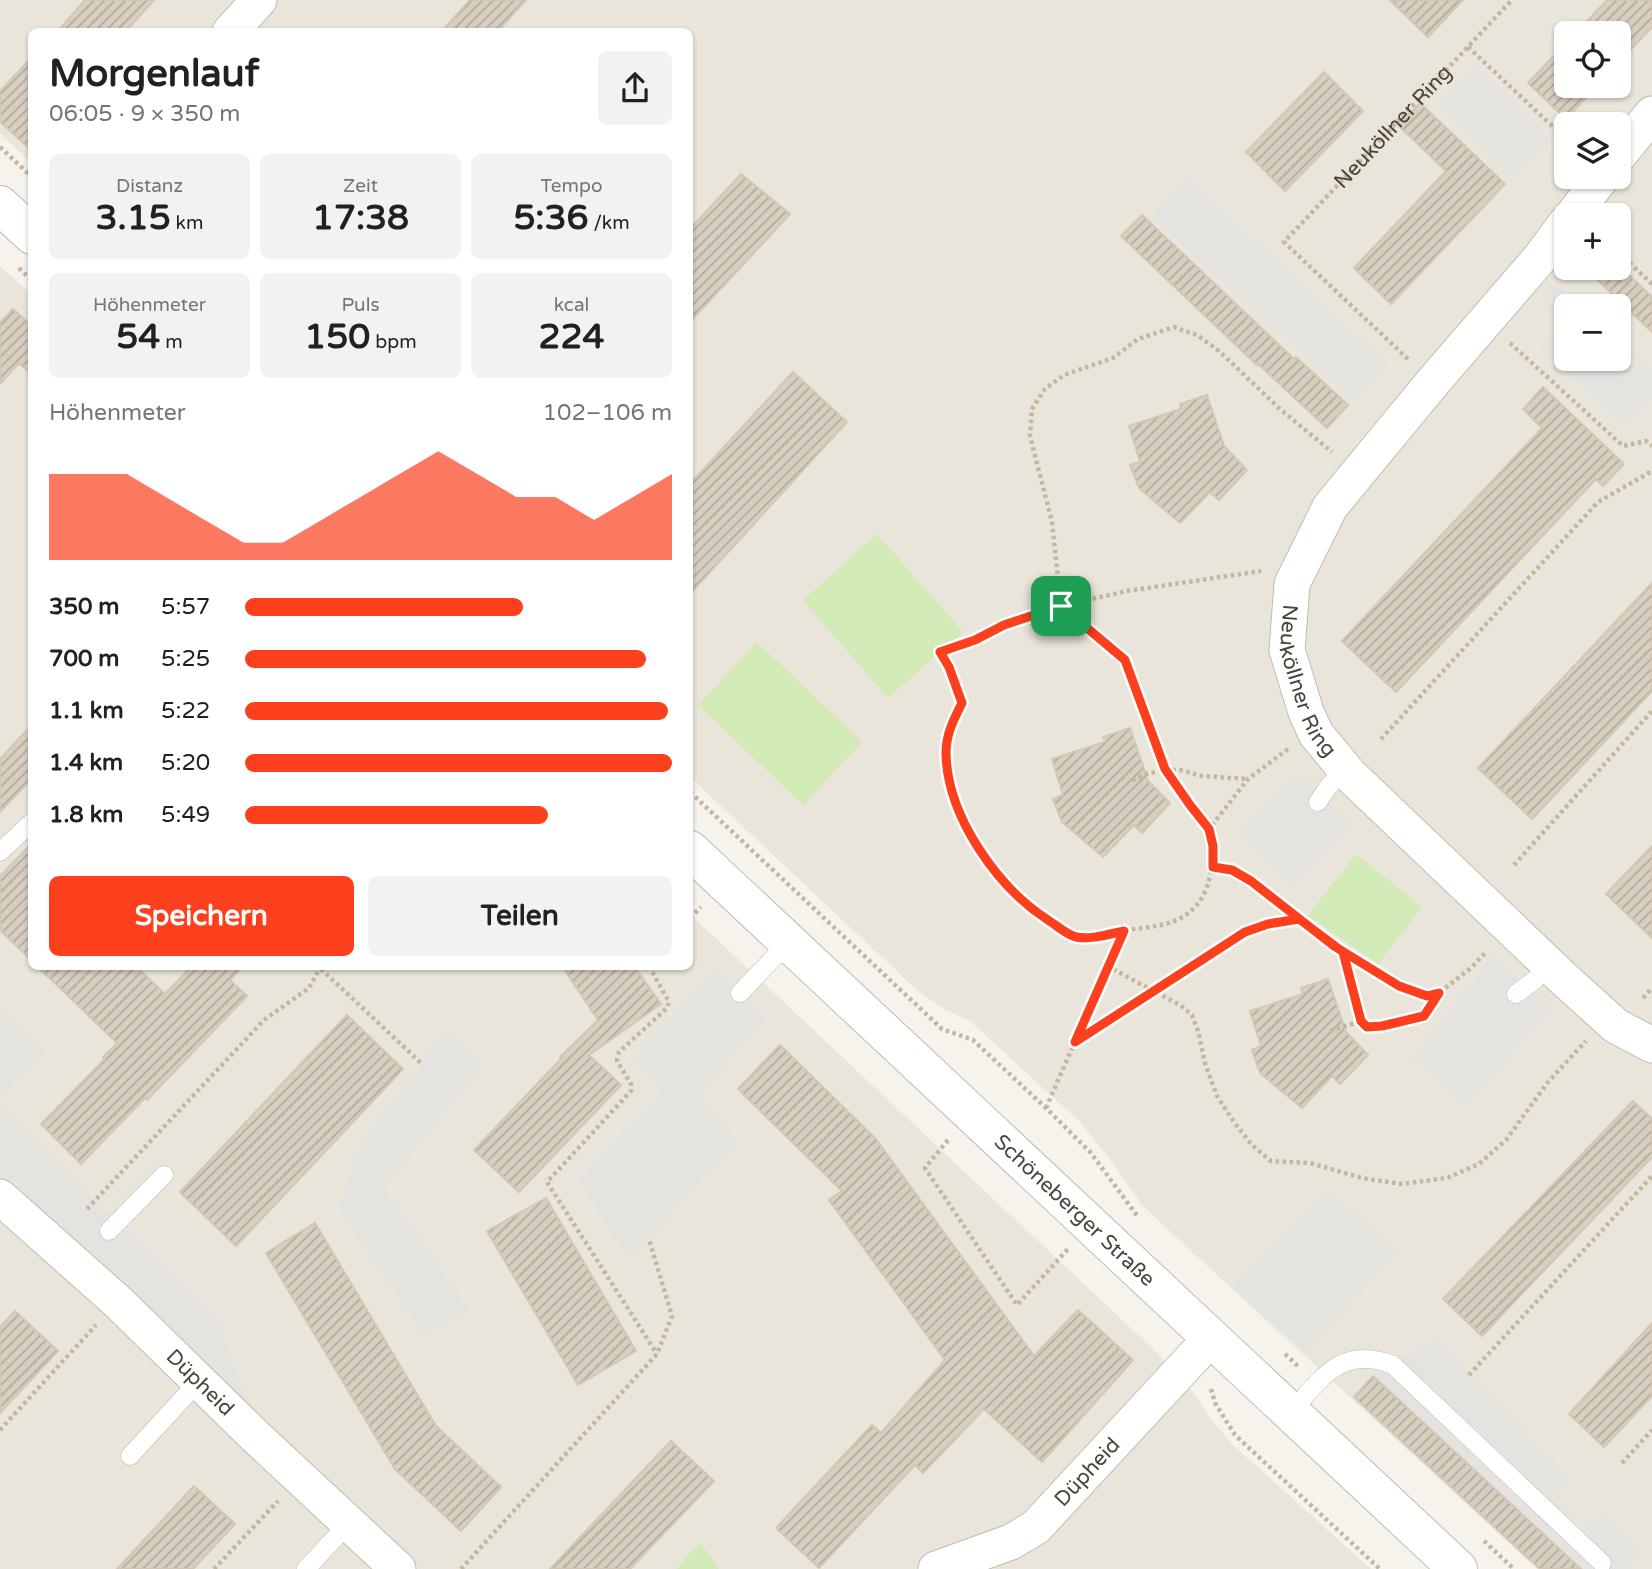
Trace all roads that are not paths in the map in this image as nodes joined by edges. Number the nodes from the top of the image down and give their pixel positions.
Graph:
1 (259, 0) edge
2 (234, 28) edge
3 (1652, 114) edge
4 (1631, 140) edge
5 (1593, 189) edge
6 (1582, 203) edge
7 (0, 205) edge
8 (28, 231) edge
9 (1554, 238) edge
10 (1345, 769) junction
11 (1318, 802) dead end
12 (28, 826) edge
13 (0, 852) edge
14 (693, 853) edge
15 (788, 943) junction
16 (1548, 964) junction
17 (740, 993) dead end
18 (1516, 993) dead end
19 (1652, 1045) edge
20 (164, 1175) dead end
21 (0, 1197) edge
22 (109, 1231) dead end
23 (1211, 1338) junction
24 (199, 1381) junction
25 (1291, 1412) junction
26 (131, 1456) dead end
27 (349, 1523) junction
28 (1602, 1563) dead end
29 (306, 1569) edge
30 (398, 1569) edge
31 (936, 1569) edge
32 (1458, 1569) edge

1 - 2 street
3 - 4 street
5 - 6 street
7 - 8 street
9 - 10 street, Neuköllner Ring
10 - 11 lane
10 - 16 street, Neuköllner Ring
12 - 13 lane
14 - 15 street, Schöneberger Straße
15 - 17 lane
15 - 23 street, Schöneberger Straße
16 - 18 lane
16 - 19 street, Neuköllner Ring
20 - 22 lane
21 - 24 street, Düpheid
23 - 25 street, Schöneberger Straße
23 - 31 street, Düpheid
24 - 26 lane
24 - 27 street, Düpheid
25 - 28 lane
25 - 32 street, Schöneberger Straße
27 - 29 lane
27 - 30 street, Düpheid

